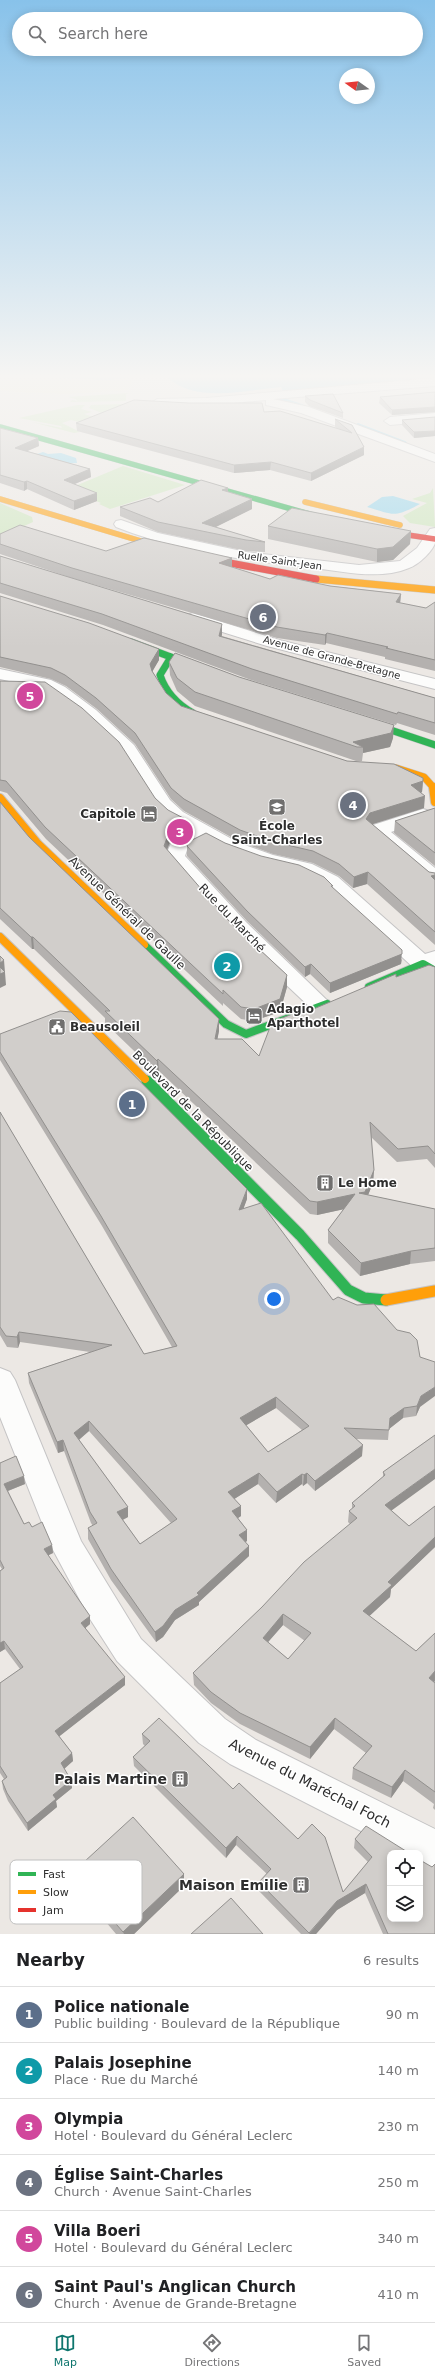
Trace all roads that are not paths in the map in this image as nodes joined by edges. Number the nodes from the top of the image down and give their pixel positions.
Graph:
1 (153, 467) edge
2 (293, 498) dead end
3 (0, 499) edge
4 (326, 519) edge
5 (69, 520) junction
6 (122, 524) edge
7 (369, 528) edge
8 (420, 528) junction
9 (434, 535) edge
10 (413, 536) junction
11 (230, 564) junction
12 (435, 584) edge
13 (435, 590) edge
14 (352, 592) edge
15 (176, 613) edge
16 (119, 637) edge
17 (272, 655) edge
18 (171, 657) junction
19 (210, 671) edge
20 (0, 674) edge
21 (435, 684) edge
22 (376, 686) edge
23 (201, 716) edge
24 (351, 717) edge
25 (435, 745) edge
26 (386, 767) edge
27 (0, 798) edge
28 (434, 807) edge
29 (207, 833) junction
30 (435, 878) edge
31 (0, 937) edge
32 (431, 964) edge
33 (361, 990) edge
34 (329, 1004) joint
35 (435, 1292) edge
36 (0, 1380) edge
37 (435, 1853) edge

1 - 4 main road
2 - 8 main road
3 - 5 main road
5 - 5 main road
6 - 9 street, Ruelle Saint-Jean
7 - 10 main road
8 - 9 main road
8 - 10 main road
9 - 10 main road
11 - 12 main road
11 - 13 main road
11 - 14 main road
15 - 21 street, Avenue de Grande-Bretagne
16 - 18 main road
17 - 22 street
18 - 19 main road
18 - 23 main road
20 - 29 street
24 - 25 main road
26 - 28 main road
27 - 34 main road, Avenue Général de Gaulle
28 - 30 street
29 - 32 street
29 - 34 street, Rue du Marché
31 - 35 main road, Boulevard de la République
32 - 33 main road
36 - 37 street, Avenue du Maréchal Foch

